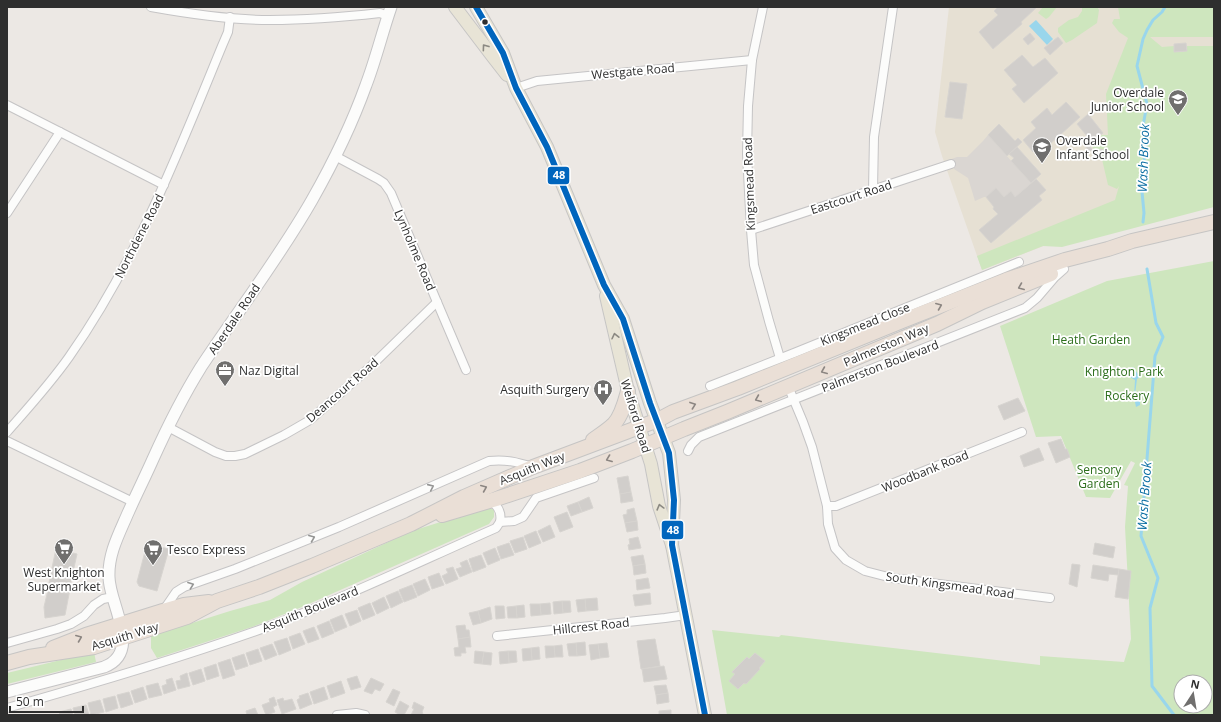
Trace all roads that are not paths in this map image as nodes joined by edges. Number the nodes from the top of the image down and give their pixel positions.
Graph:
1 (151, 7) edge
2 (455, 7) edge
3 (476, 7) edge
4 (763, 7) edge
5 (893, 7) edge
6 (389, 11) edge
7 (230, 18) junction
8 (752, 60) junction
9 (514, 85) junction
10 (7, 105) edge
11 (60, 132) junction
12 (335, 156) junction
13 (951, 164) dead end
14 (164, 185) junction
15 (873, 190) junction
16 (7, 213) edge
17 (1214, 222) edge
18 (751, 230) junction
19 (1108, 249) junction
20 (1019, 262) dead end
21 (1064, 269) junction
22 (604, 286) junction
23 (437, 302) junction
24 (780, 358) junction
25 (466, 370) dead end
26 (710, 386) dead end
27 (788, 386) junction
28 (738, 388) junction
29 (628, 391) junction
30 (794, 400) junction
31 (658, 420) junction
32 (168, 427) junction
33 (639, 427) junction
34 (7, 432) edge
35 (1022, 432) dead end
36 (664, 437) junction
37 (7, 441) edge
38 (645, 445) junction
39 (585, 446) junction
40 (688, 451) dead end
41 (532, 467) junction
42 (594, 478) dead end
43 (491, 500) junction
44 (133, 502) junction
45 (827, 506) junction
46 (500, 522) junction
47 (411, 524) junction
48 (672, 545) junction
49 (113, 597) junction
50 (1050, 598) dead end
51 (217, 601) junction
52 (163, 611) junction
53 (686, 615) junction
54 (121, 631) junction
55 (497, 636) dead end
56 (7, 643) edge
57 (7, 663) edge
58 (7, 692) edge
59 (7, 708) edge
60 (337, 715) edge
61 (365, 715) edge
62 (705, 715) edge

1 - 7 street
9 -> 2 main road, Welford Road
3 - 9 main road, Welford Road
4 - 8 street, Kingsmead Road
5 - 15 street
6 - 7 street
6 - 12 street, Aberdale Road
7 - 14 street, Northdene Road
8 - 9 street, Westgate Road
8 - 18 street, Kingsmead Road
9 - 22 main road, Welford Road
10 - 11 street
11 - 14 street
11 - 16 street
12 - 23 street, Lynholme Road
12 - 32 street, Aberdale Road
13 - 15 street, Eastcourt Road
14 - 34 street, Northdene Road
15 - 18 street, Eastcourt Road
17 - 19 highway, Palmerston Way
18 - 24 street, Kingsmead Road
19 - 21 highway, Palmerston Way
28 -> 19 highway, Palmerston Way
20 - 24 street, Kingsmead Close
21 -> 27 highway, Palmerston Way
21 - 30 street, Palmerston Boulevard
29 -> 22 main road, Welford Road
22 - 31 main road, Welford Road
23 - 25 street, Lynholme Road
23 - 32 street, Deancourt Road
24 - 26 street, Kingsmead Close
27 - 28 highway
27 - 30 street, South Kingsmead Road
27 -> 36 highway, Palmerston Way
31 -> 28 highway, Palmerston Way
29 - 33 main road, Welford Road
29 - 39 highway
30 - 40 street, Palmerston Boulevard
30 - 45 street, South Kingsmead Road
31 - 33 highway, Asquith Way
31 - 36 main road, Welford Road
32 - 44 street, Aberdale Road
33 - 38 main road, Welford Road
33 - 39 highway, Asquith Way
35 - 45 street, Woodbank Road
36 - 38 highway, Asquith Way
36 - 48 main road, Welford Road
37 - 44 street
38 -> 43 highway, Asquith Way
48 -> 38 main road, Welford Road
39 - 41 highway, Asquith Way
47 -> 41 highway, Asquith Way
52 -> 41 street
42 - 46 street, Asquith Boulevard
43 - 46 street
43 - 47 highway, Asquith Way
44 - 49 street, Aberdale Road
45 - 50 street, South Kingsmead Road
46 - 59 street, Asquith Boulevard
47 - 51 highway, Asquith Way
48 - 53 main road, Welford Road
49 - 54 street, Aberdale Road
49 - 56 street
51 - 52 highway, Asquith Way
51 - 54 highway, Asquith Way
52 - 54 highway, Asquith Way
53 - 55 street, Hillcrest Road
53 - 62 main road, Welford Road
54 - 57 highway, Asquith Way
54 - 58 street
60 - 61 street

